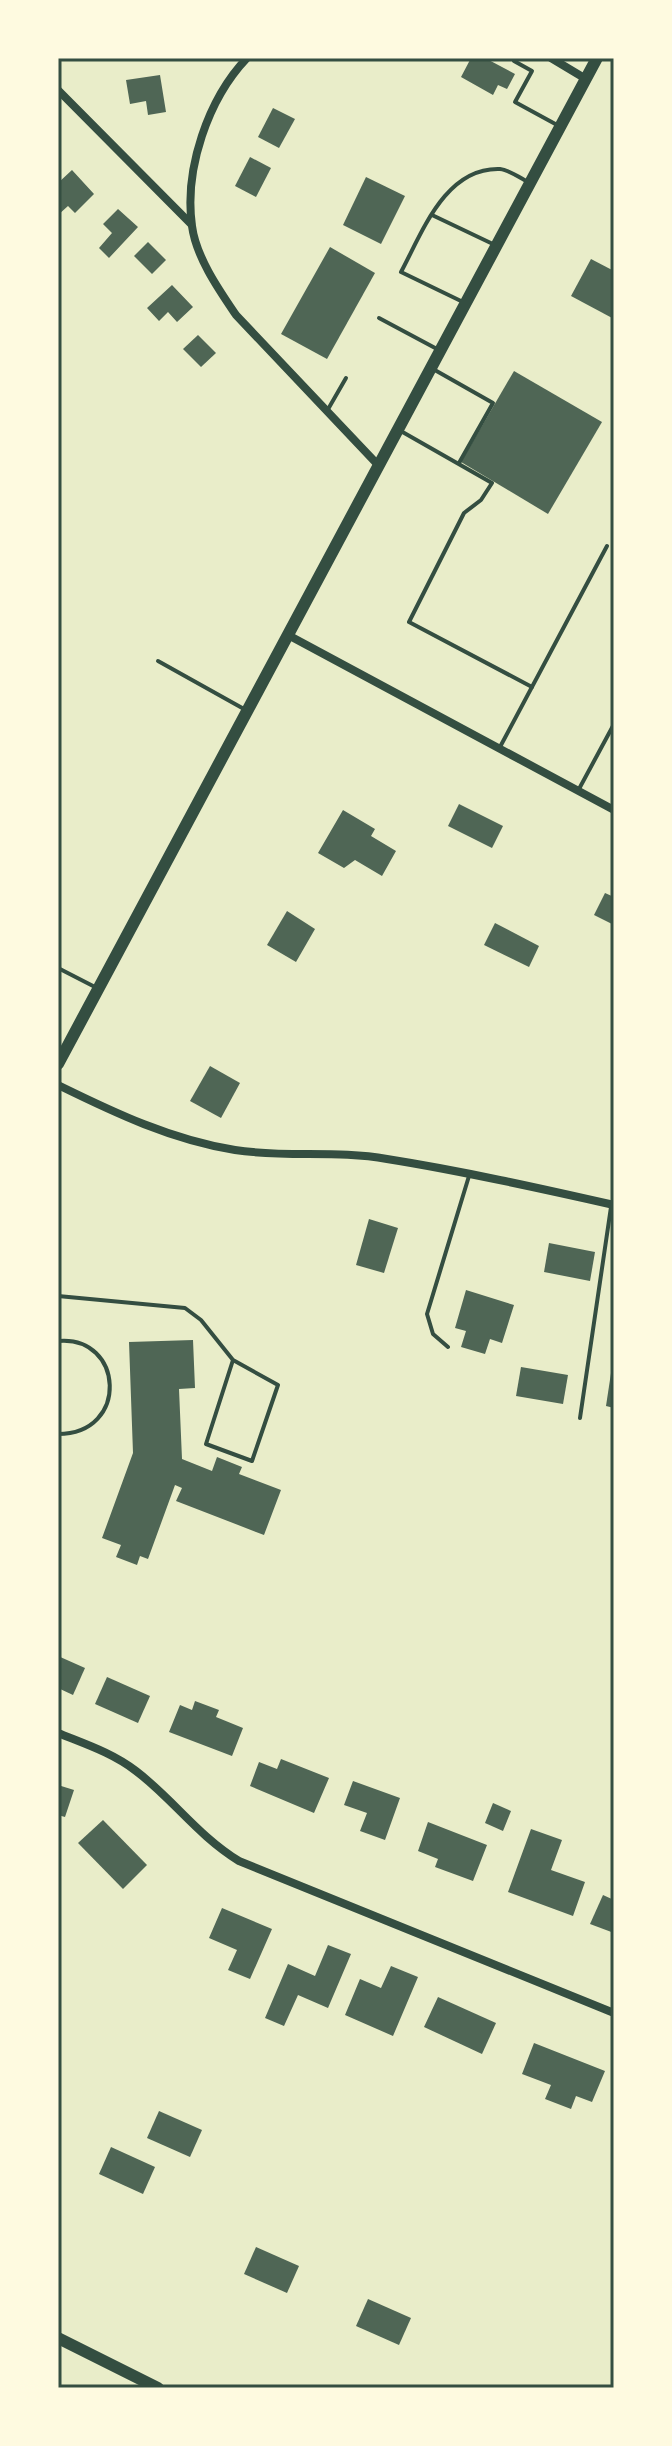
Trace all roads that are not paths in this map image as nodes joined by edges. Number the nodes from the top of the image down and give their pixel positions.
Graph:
1 (247, 58) edge
2 (516, 58) edge
3 (551, 58) edge
4 (597, 58) edge
5 (586, 79) junction
6 (58, 90) edge
7 (560, 127) junction
8 (530, 183) junction
9 (432, 215) junction
10 (191, 224) junction
11 (496, 246) junction
12 (466, 303) junction
13 (379, 318) dead end
14 (440, 351) junction
15 (431, 368) junction
16 (346, 378) dead end
17 (326, 411) junction
18 (398, 429) junction
19 (459, 463) junction
20 (379, 466) junction
21 (607, 546) dead end
22 (288, 635) junction
23 (158, 661) dead end
24 (532, 687) junction
25 (247, 711) junction
26 (614, 724) edge
27 (499, 749) junction
28 (578, 791) junction
29 (614, 810) edge
30 (58, 968) edge
31 (99, 988) junction
32 (58, 1064) edge
33 (58, 1085) edge
34 (469, 1175) junction
35 (613, 1204) edge
36 (59, 1296) edge
37 (58, 1302) edge
38 (58, 1341) edge
39 (448, 1347) dead end
40 (233, 1360) junction
41 (580, 1418) dead end
42 (58, 1434) edge
43 (58, 1733) edge
44 (614, 2013) edge
45 (58, 2338) edge
46 (158, 2388) edge

1 - 10 street
2 - 7 lane
3 - 5 street
4 - 5 main road
5 - 7 main road
6 - 10 street
7 - 8 main road
8 - 9 lane
8 - 11 main road
9 - 11 lane
9 - 12 lane
10 - 17 street
11 - 12 main road
12 - 14 main road
13 - 14 lane
14 - 15 main road
15 - 18 main road
15 - 19 lane
16 - 17 lane
17 - 20 street
18 - 19 lane
18 - 20 main road
19 - 24 lane
20 - 22 main road
21 - 24 lane
22 - 25 main road
22 - 27 street
23 - 25 lane
24 - 27 lane
25 - 31 main road
26 - 28 lane
27 - 28 street
28 - 29 street
30 - 31 lane
31 - 32 main road
33 - 34 street
34 - 35 street
34 - 39 lane
35 - 41 lane
36 - 37 lane
36 - 40 lane
38 - 42 lane
40 - 40 lane
43 - 44 street
45 - 46 main road

